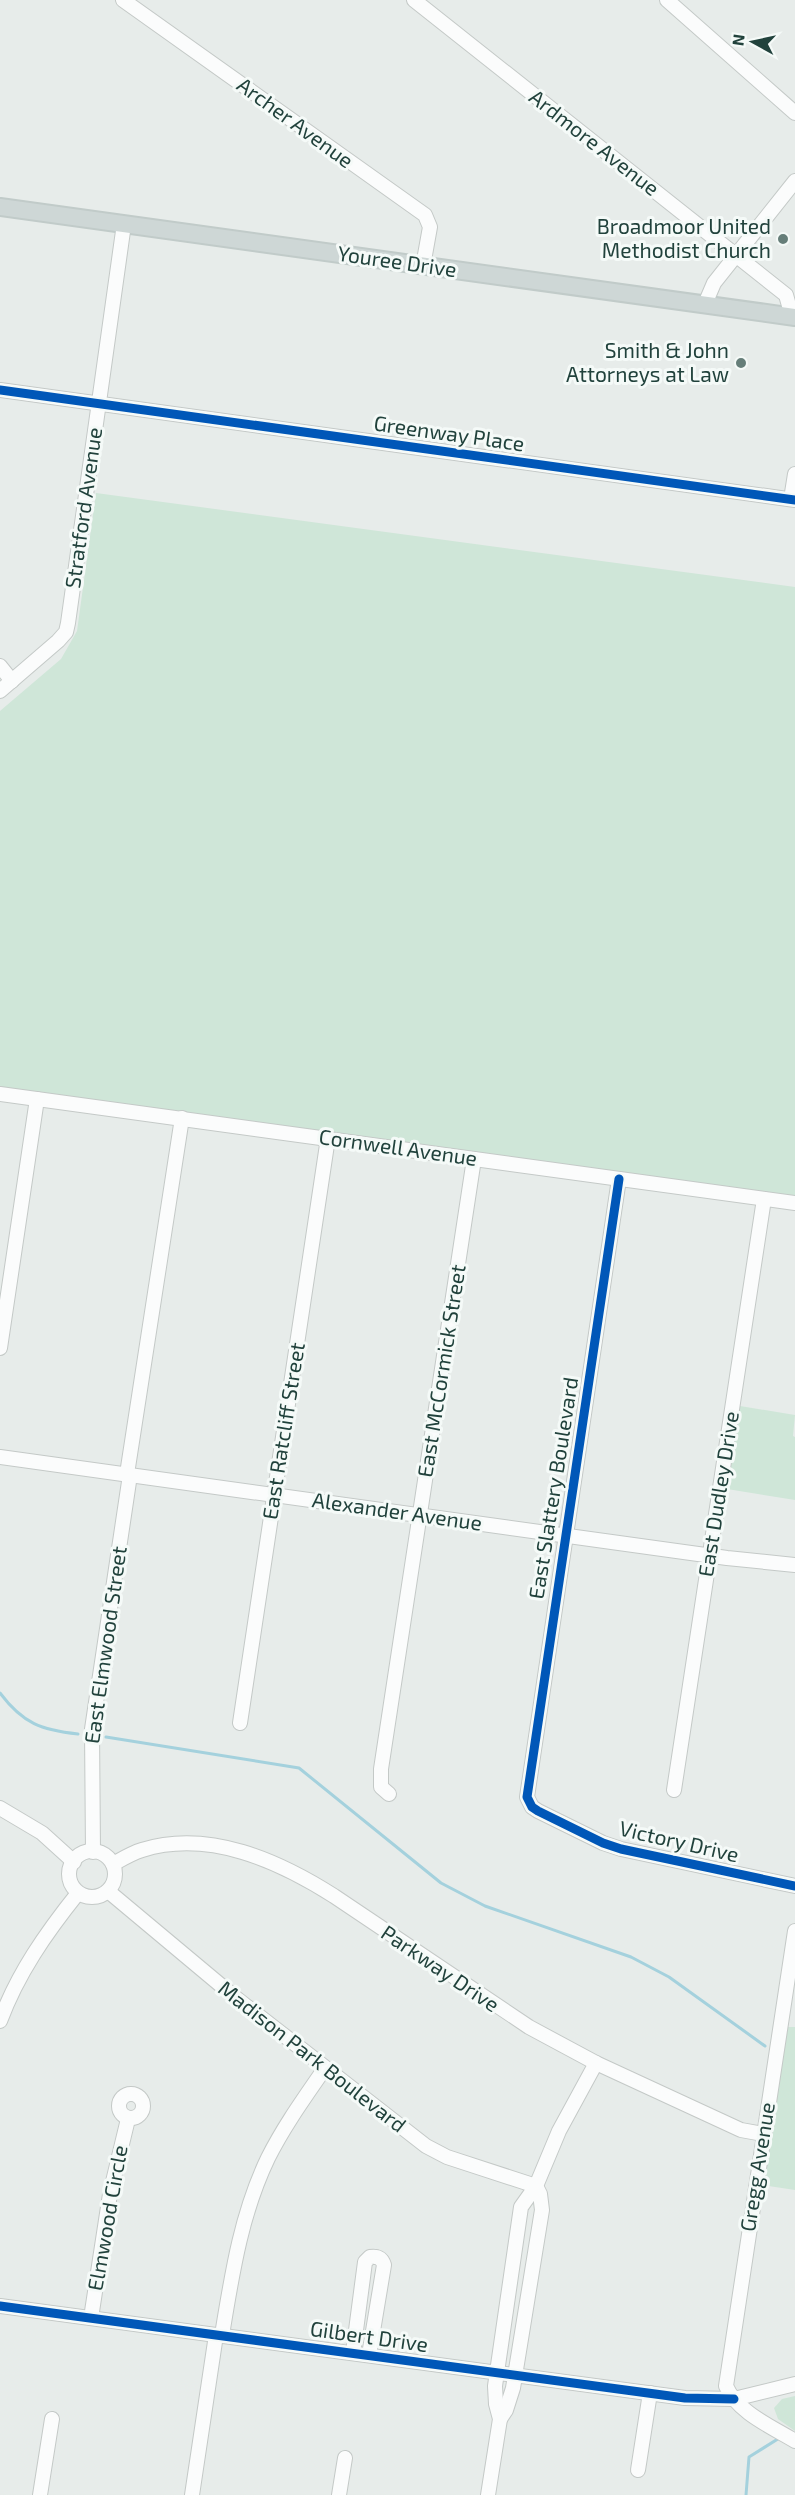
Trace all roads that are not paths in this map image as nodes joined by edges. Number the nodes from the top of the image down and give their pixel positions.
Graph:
1 (123, 0) edge
2 (414, 0) edge
3 (667, 0) edge
4 (795, 113) edge
5 (795, 181) edge
6 (0, 207) edge
7 (124, 224) junction
8 (736, 256) junction
9 (423, 266) junction
10 (705, 304) junction
11 (793, 316) edge
12 (0, 390) edge
13 (98, 404) junction
14 (795, 474) edge
15 (793, 500) edge
16 (0, 666) edge
17 (12, 681) junction
18 (0, 691) edge
19 (0, 1094) edge
20 (37, 1100) junction
21 (182, 1118) junction
22 (328, 1138) junction
23 (474, 1158) junction
24 (619, 1179) junction
25 (764, 1199) junction
26 (795, 1203) edge
27 (0, 1348) edge
28 (0, 1457) edge
29 (129, 1475) junction
30 (275, 1495) junction
31 (420, 1515) junction
32 (565, 1535) junction
33 (710, 1555) junction
34 (795, 1565) edge
35 (240, 1723) dead end
36 (674, 1790) dead end
37 (389, 1794) dead end
38 (529, 1803) joint
39 (0, 1808) edge
40 (93, 1852) junction
41 (74, 1862) junction
42 (113, 1864) junction
43 (795, 1886) edge
44 (108, 1891) junction
45 (78, 1893) junction
46 (795, 1931) edge
47 (0, 2021) edge
48 (596, 2063) junction
49 (325, 2068) junction
50 (128, 2119) dead end
51 (763, 2134) junction
52 (536, 2186) junction
53 (0, 2306) edge
54 (91, 2318) junction
55 (219, 2335) junction
56 (353, 2353) junction
57 (369, 2355) junction
58 (497, 2372) junction
59 (515, 2375) junction
60 (795, 2384) edge
61 (650, 2393) junction
62 (734, 2400) junction
63 (52, 2419) dead end
64 (500, 2419) junction
65 (792, 2440) edge
66 (345, 2458) dead end
67 (638, 2470) dead end
68 (40, 2495) edge
69 (192, 2495) edge
70 (339, 2495) edge
71 (488, 2495) edge

1 - 9 street, Archer Avenue
2 - 8 street, Ardmore Avenue
3 - 4 street
5 - 8 street
6 - 7 main road, Youree Drive
7 - 9 main road, Youree Drive
7 - 13 street, Stratford Avenue
8 - 10 street
8 - 11 street, Ardmore Avenue
9 - 10 main road, Youree Drive
10 - 11 main road, Youree Drive
12 - 13 street, Greenway Place
13 - 15 street, Greenway Place
13 - 17 street, Stratford Avenue
14 - 15 street
16 - 17 street
17 - 18 street, Stratford Avenue
19 - 20 street, Cornwell Avenue
20 - 21 street, Cornwell Avenue
20 - 27 street
21 - 22 street, Cornwell Avenue
21 - 29 street, East Elmwood Street
22 - 23 street, Cornwell Avenue
22 - 30 street, East Ratcliff Street
23 - 24 street, Cornwell Avenue
23 - 31 street, East McCormick Street
24 - 25 street, Cornwell Avenue
24 - 32 street, East Slattery Boulevard
25 - 26 street, Cornwell Avenue
25 - 33 street, East Dudley Drive
28 - 29 street, Alexander Avenue
29 - 30 street, Alexander Avenue
29 - 40 street, East Elmwood Street
30 - 31 street, Alexander Avenue
30 - 35 street, East Ratcliff Street
31 - 32 street, Alexander Avenue
31 - 37 street, East McCormick Street
32 - 33 street, Alexander Avenue
32 - 38 street, East Slattery Boulevard
33 - 34 street, Alexander Avenue
33 - 36 street, East Dudley Drive
38 - 43 street, Victory Drive
39 - 41 street
40 - 41 street
40 - 42 street
41 - 45 street
42 - 44 street
42 - 48 street, Parkway Drive
44 - 45 street
44 - 49 street, Madison Park Boulevard
45 - 47 street
46 - 51 street, Gregg Avenue
48 - 51 street, Parkway Drive
48 - 52 street
49 - 52 street, Madison Park Boulevard
49 - 55 street
50 - 54 street, Elmwood Circle
51 - 62 street, Gregg Avenue
52 - 58 street
52 - 59 street
53 - 54 street, Gilbert Drive
54 - 55 street, Gilbert Drive
55 - 56 street, Gilbert Drive
55 - 69 street
56 - 57 street, Gilbert Drive
56 - 57 street
57 - 58 street, Gilbert Drive
58 - 59 street, Gilbert Drive
58 - 64 street
59 - 61 street, Gilbert Drive
59 - 64 street
60 - 62 street, Gilbert Drive
61 - 62 street, Gilbert Drive
61 - 67 street
62 - 65 street
63 - 68 street
64 - 71 street
66 - 70 street

